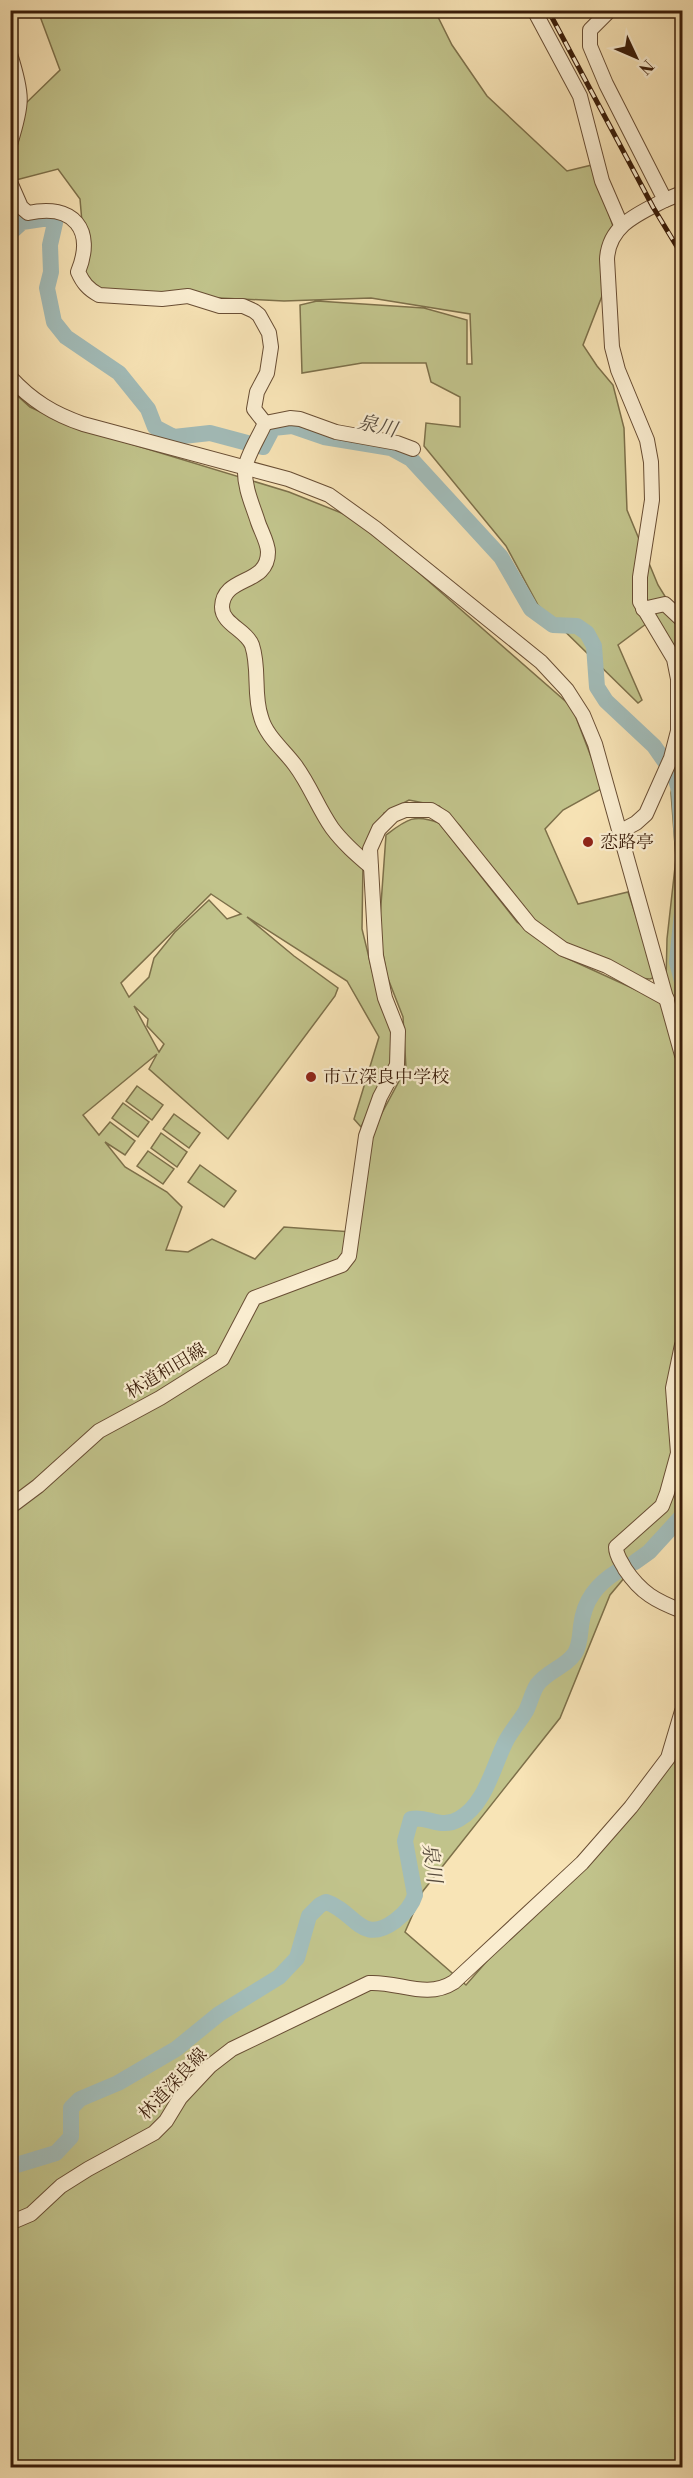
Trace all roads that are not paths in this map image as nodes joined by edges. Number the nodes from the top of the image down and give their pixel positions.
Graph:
1 (534, 10) edge
2 (610, 10) edge
3 (10, 54) edge
4 (10, 144) edge
5 (10, 182) edge
6 (682, 193) edge
7 (665, 200) junction
8 (621, 225) junction
9 (10, 377) edge
10 (265, 423) junction
11 (412, 450) dead end
12 (245, 468) junction
13 (643, 609) junction
14 (682, 621) edge
15 (680, 730) edge
16 (621, 831) junction
17 (371, 867) junction
18 (667, 999) junction
19 (682, 1055) edge
20 (682, 1345) edge
21 (10, 1507) edge
22 (682, 1611) edge
23 (682, 1711) edge
24 (10, 2223) edge

1 - 8 street
2 - 7 street
3 - 4 street
5 - 10 street
6 - 7 street
7 - 8 street
8 - 13 street
9 - 12 street
10 - 11 street
10 - 12 street
12 - 16 street
12 - 17 street
13 - 14 street
13 - 15 street
15 - 16 street
16 - 18 street
17 - 18 street, 林道和田線
17 - 21 street, 林道和田線
18 - 19 street
20 - 22 street
23 - 24 street, 林道深良線

